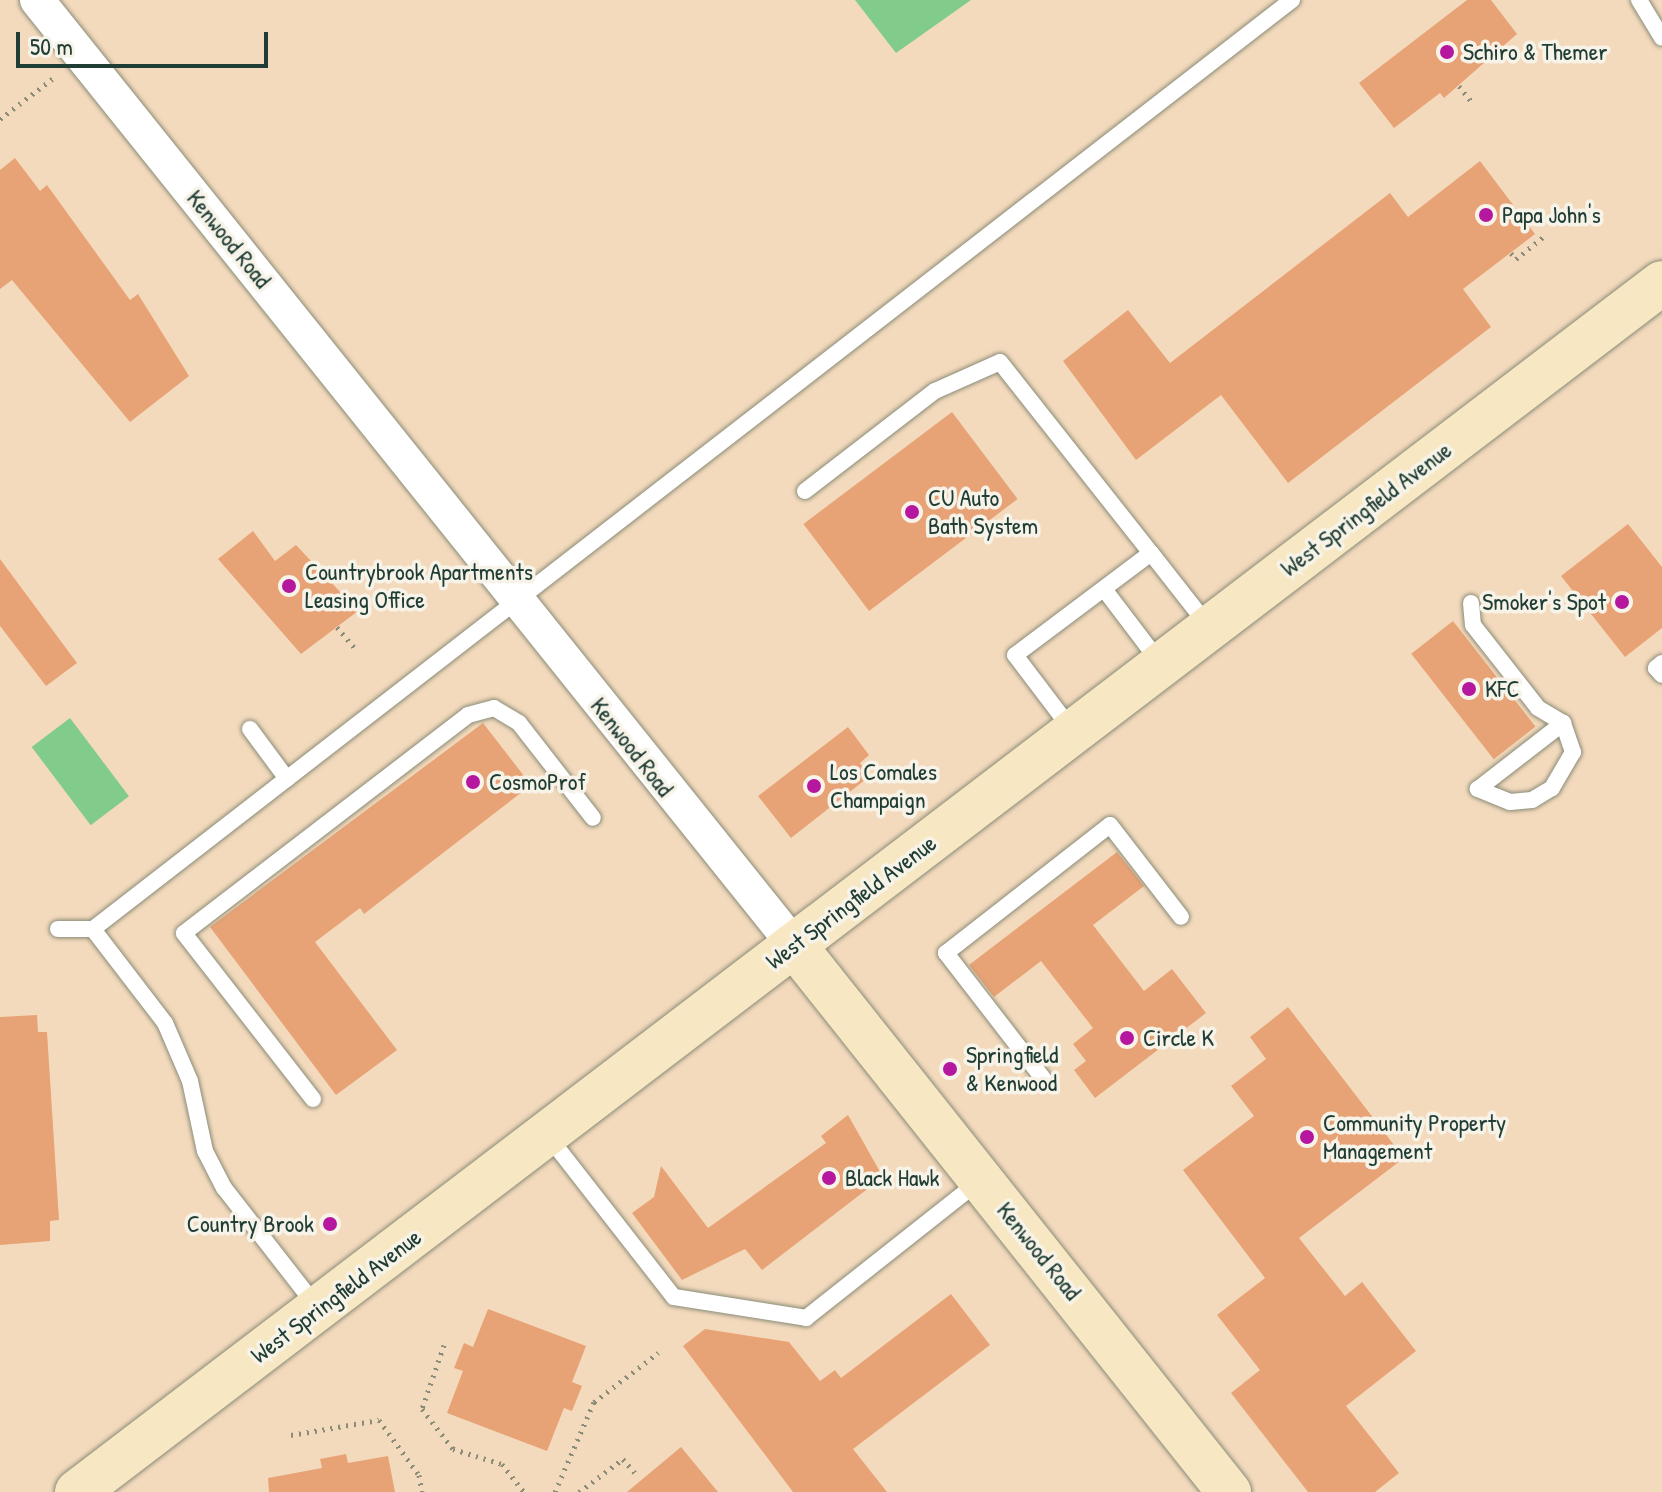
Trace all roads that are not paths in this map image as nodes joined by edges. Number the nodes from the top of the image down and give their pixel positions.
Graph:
1 (37, 0) edge
2 (1292, 0) edge
3 (1639, 0) edge
4 (1662, 38) edge
5 (1662, 283) edge
6 (805, 491) dead end
7 (1151, 553) junction
8 (1104, 589) junction
9 (514, 596) junction
10 (1471, 603) dead end
11 (1210, 628) junction
12 (1662, 663) edge
13 (1162, 664) junction
14 (1662, 675) edge
15 (1563, 723) junction
16 (250, 729) dead end
17 (1073, 732) junction
18 (287, 779) junction
19 (593, 818) dead end
20 (1181, 917) dead end
21 (58, 929) dead end
22 (93, 929) junction
23 (794, 945) junction
24 (1045, 1081) dead end
25 (313, 1099) dead end
26 (547, 1135) junction
27 (982, 1180) junction
28 (319, 1310) junction
29 (77, 1492) edge
30 (1229, 1492) edge

1 - 9 street, Kenwood Road
2 - 9 lane
3 - 4 lane
5 - 11 main road, West Springfield Avenue
6 - 7 lane
7 - 8 lane
7 - 11 lane
8 - 13 lane
8 - 17 lane
9 - 18 lane
9 - 23 street, Kenwood Road
10 - 15 lane
11 - 13 main road, West Springfield Avenue
12 - 14 lane
13 - 17 main road, West Springfield Avenue
15 - 15 lane
16 - 18 lane
17 - 23 main road, West Springfield Avenue
18 - 22 lane
19 - 25 lane
20 - 24 lane
21 - 22 lane
22 - 28 lane
23 - 26 main road, West Springfield Avenue
23 - 27 main road, Kenwood Road
26 - 27 lane
26 - 28 main road, West Springfield Avenue
27 - 30 main road, Kenwood Road
28 - 29 main road, West Springfield Avenue

